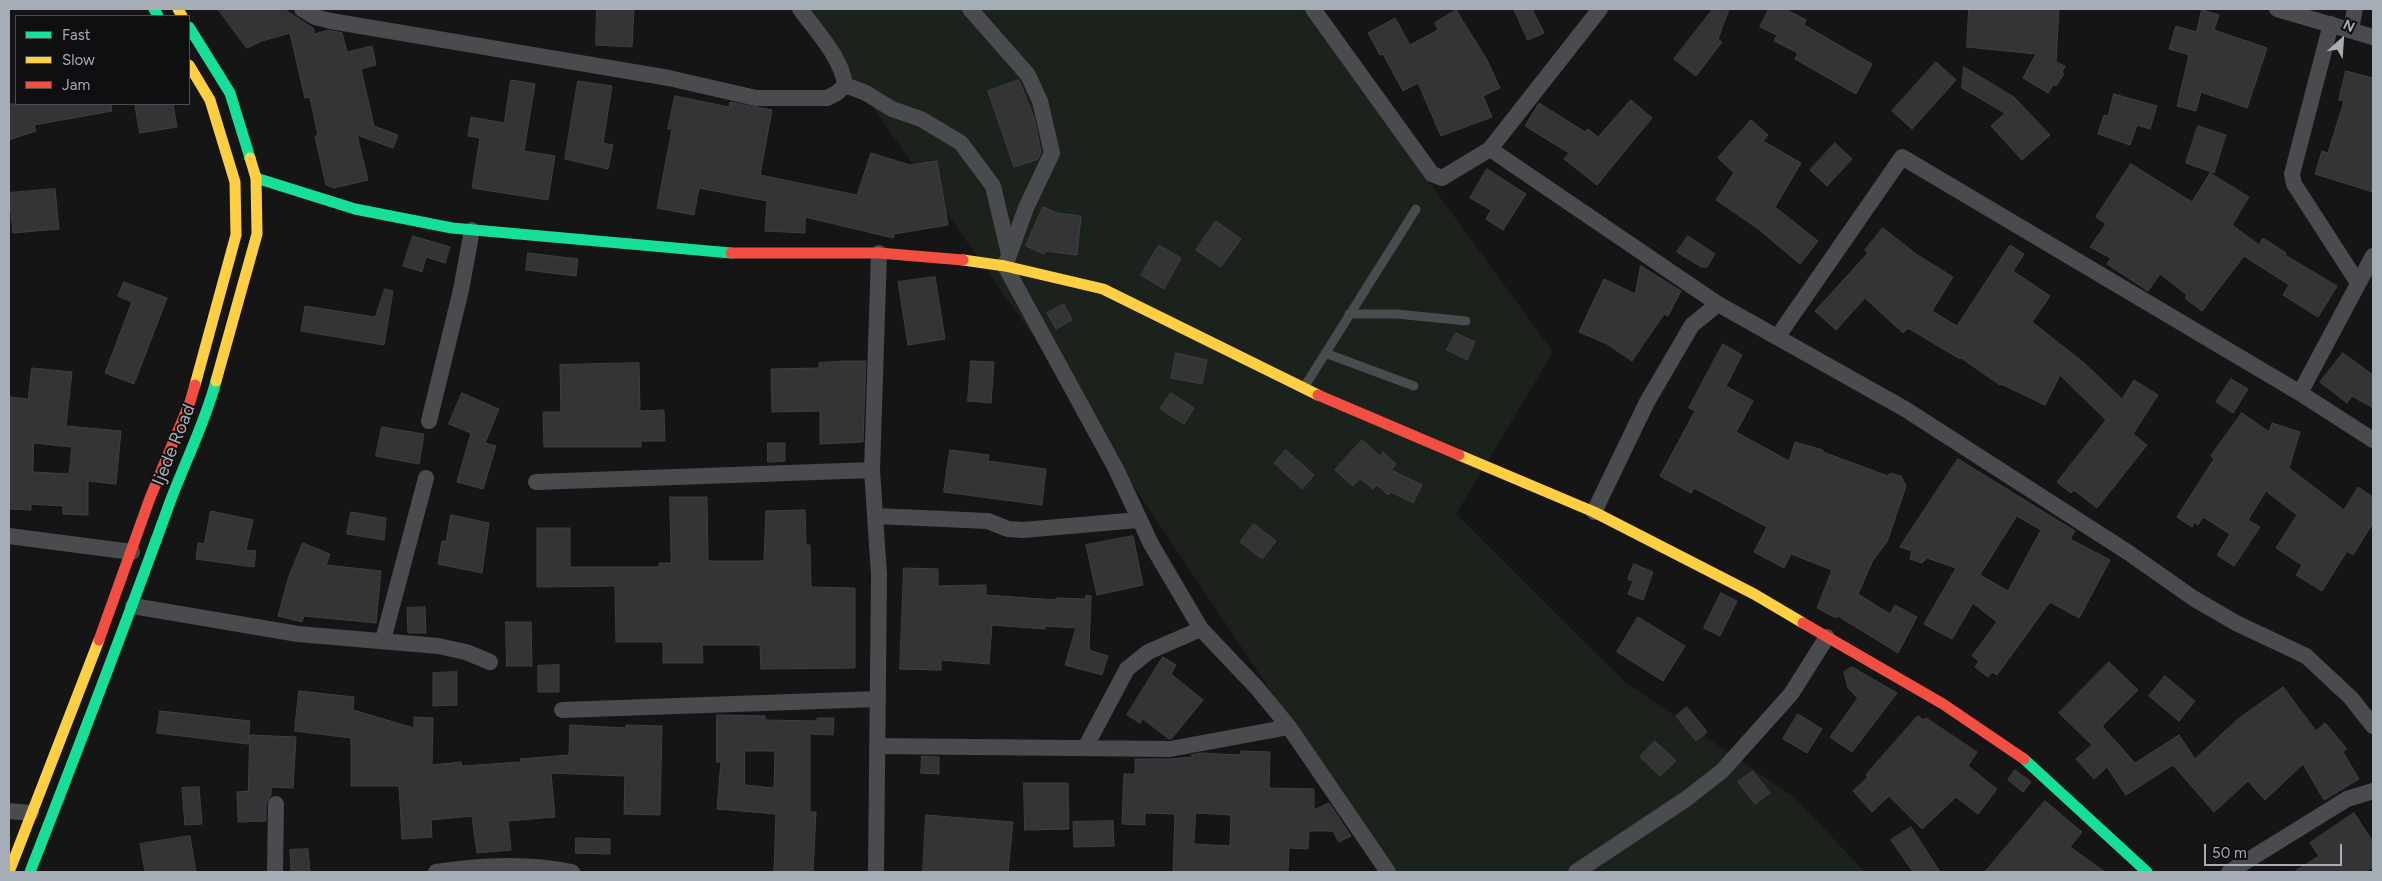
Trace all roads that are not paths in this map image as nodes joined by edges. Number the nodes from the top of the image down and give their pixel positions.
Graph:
1 (302, 9) edge
2 (800, 9) edge
3 (970, 9) edge
4 (1313, 9) edge
5 (1600, 9) edge
6 (2277, 9) edge
7 (2355, 9) edge
8 (2330, 24) junction
9 (190, 29) edge
10 (2351, 29) junction
11 (2373, 37) edge
12 (190, 67) edge
13 (845, 85) junction
14 (1490, 149) junction
15 (256, 178) junction
16 (1416, 208) dead end
17 (472, 230) junction
18 (880, 253) junction
19 (2373, 256) edge
20 (1007, 260) junction
21 (2358, 283) junction
22 (1718, 304) junction
23 (1349, 314) junction
24 (1466, 321) dead end
25 (1778, 336) junction
26 (1325, 353) junction
27 (1414, 386) dead end
28 (1303, 389) junction
29 (2300, 393) junction
30 (429, 421) dead end
31 (2373, 440) edge
32 (872, 470) junction
33 (426, 478) dead end
34 (536, 482) dead end
35 (1594, 512) junction
36 (876, 516) junction
37 (1139, 520) junction
38 (9, 536) edge
39 (132, 552) junction
40 (133, 606) junction
41 (1201, 629) junction
42 (1827, 637) junction
43 (384, 640) junction
44 (490, 662) dead end
45 (878, 699) junction
46 (562, 710) dead end
47 (2373, 726) edge
48 (1289, 727) junction
49 (877, 746) junction
50 (1085, 748) junction
51 (2373, 791) edge
52 (276, 804) dead end
53 (9, 811) edge
54 (31, 814) junction
55 (9, 872) edge
56 (30, 872) edge
57 (275, 872) edge
58 (436, 872) edge
59 (572, 872) edge
60 (876, 872) edge
61 (1388, 872) edge
62 (1576, 872) edge
63 (2147, 872) edge
64 (2229, 872) edge

1 - 13 street
2 - 13 street
3 - 20 street
4 - 14 street
5 - 14 street
6 - 8 street
7 - 10 street
8 - 10 street
8 - 21 street
9 - 15 street, Ijede Road
10 - 11 street
12 - 39 street, Ijede Road
13 - 20 street
14 - 22 street
15 - 17 street
15 - 40 street, Ijede Road
16 - 23 lane
17 - 18 street
17 - 30 street
18 - 20 street
18 - 32 street
19 - 21 street
20 - 28 street
20 - 37 street
21 - 29 street
22 - 25 street
22 - 35 street
23 - 24 lane
23 - 26 lane
25 - 29 street
25 - 47 street
26 - 27 lane
26 - 28 lane
28 - 35 street
29 - 31 street
32 - 34 street
32 - 36 street
33 - 43 street
35 - 42 street
36 - 37 street
36 - 45 street
37 - 41 street
38 - 39 street
39 - 54 street, Ijede Road
40 - 43 street
40 - 56 street, Ijede Road
41 - 48 street
41 - 50 street
42 - 62 street
42 - 63 street
43 - 44 street
45 - 46 street
45 - 49 street
48 - 50 street
48 - 61 street
49 - 50 street
49 - 60 street
51 - 64 street
52 - 57 street
53 - 54 street
54 - 55 street, Ijede Road
58 - 59 street

